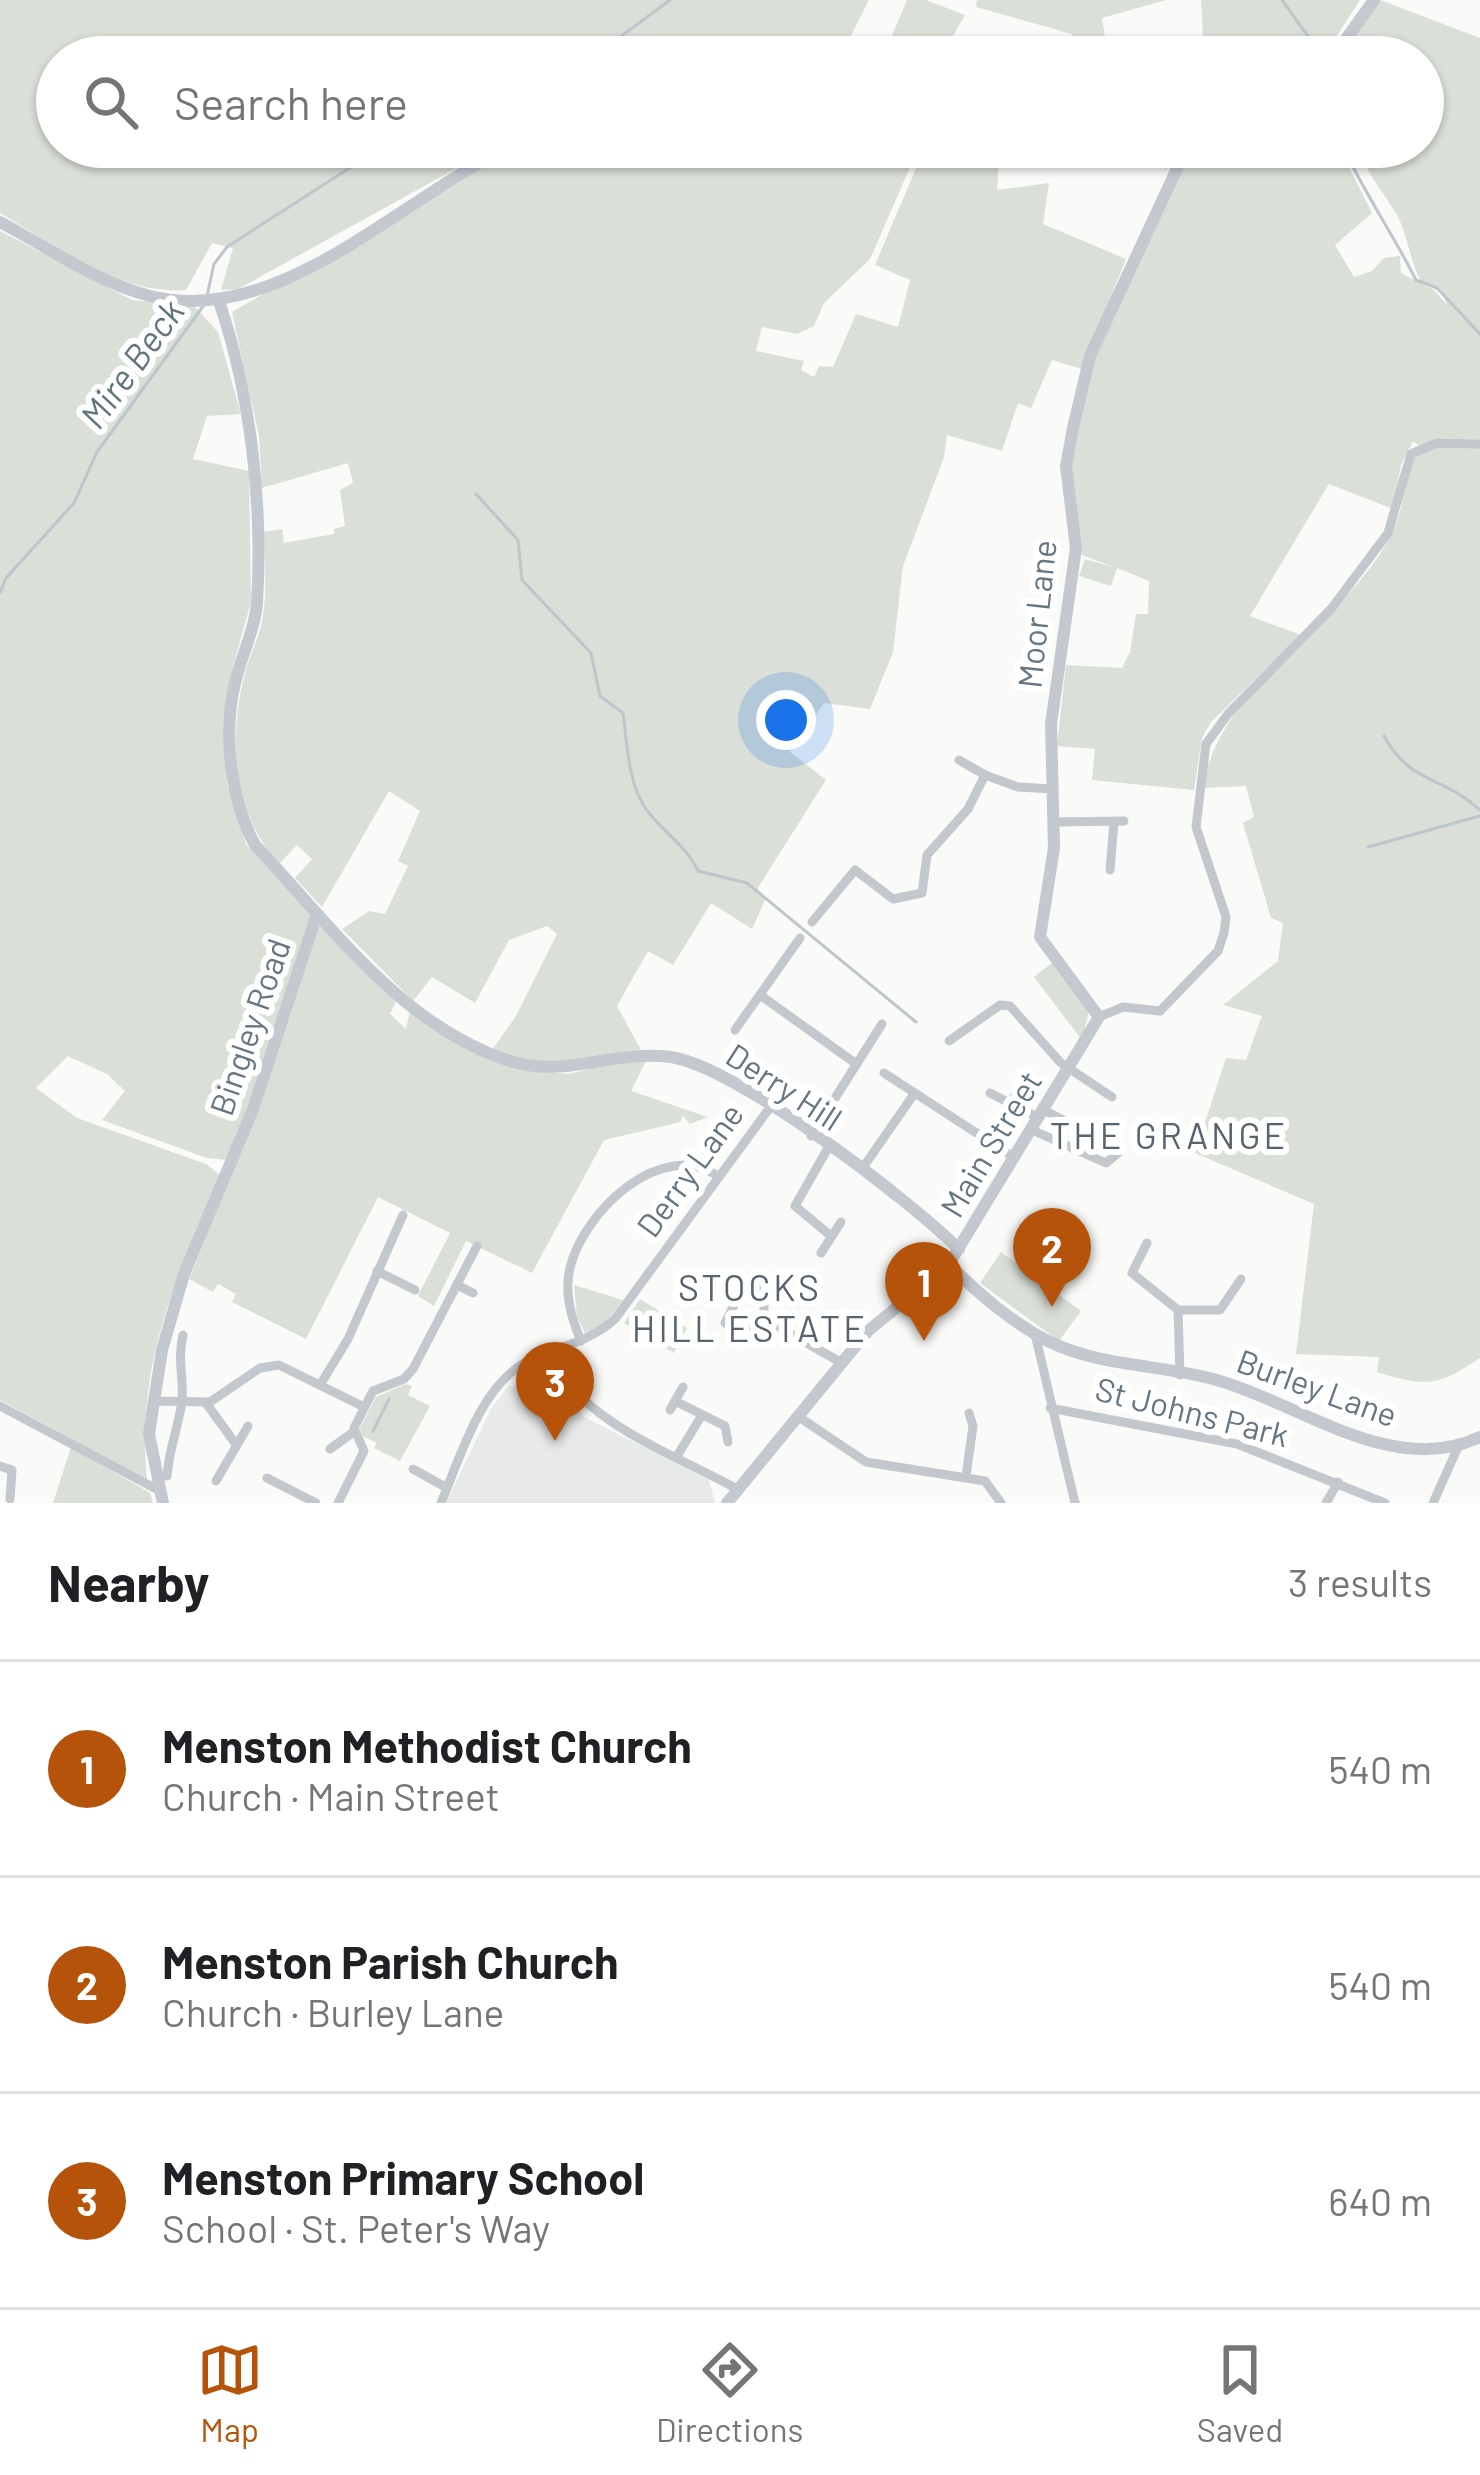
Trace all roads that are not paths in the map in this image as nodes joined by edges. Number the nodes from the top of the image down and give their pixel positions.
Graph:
1 (1374, 0) edge
2 (1348, 36) edge
3 (473, 168) edge
4 (1177, 168) edge
5 (0, 222) edge
6 (219, 301) junction
7 (1480, 444) edge
8 (959, 760) dead end
9 (985, 775) junction
10 (1053, 789) junction
11 (1054, 822) junction
12 (1110, 870) dead end
13 (316, 914) junction
14 (812, 922) dead end
15 (800, 938) dead end
16 (760, 995) junction
17 (1099, 1017) junction
18 (881, 1024) dead end
19 (735, 1030) dead end
20 (949, 1041) dead end
21 (855, 1063) junction
22 (1069, 1070) junction
23 (884, 1073) dead end
24 (1020, 1085) dead end
25 (990, 1093) dead end
26 (914, 1094) junction
27 (1112, 1097) dead end
28 (1011, 1102) junction
29 (771, 1106) junction
30 (1039, 1119) junction
31 (811, 1136) junction
32 (1093, 1136) dead end
33 (828, 1148) junction
34 (1118, 1153) dead end
35 (1016, 1158) junction
36 (862, 1169) junction
37 (718, 1176) junction
38 (403, 1215) dead end
39 (841, 1222) dead end
40 (831, 1237) junction
41 (1147, 1243) dead end
42 (477, 1246) dead end
43 (959, 1249) junction
44 (821, 1253) dead end
45 (949, 1264) junction
46 (377, 1271) junction
47 (1241, 1280) dead end
48 (457, 1285) junction
49 (415, 1290) dead end
50 (473, 1293) dead end
51 (1178, 1310) junction
52 (764, 1319) junction
53 (1034, 1334) junction
54 (183, 1335) dead end
55 (581, 1341) junction
56 (544, 1354) junction
57 (842, 1363) junction
58 (1180, 1375) junction
59 (320, 1385) junction
60 (683, 1387) dead end
61 (152, 1400) junction
62 (182, 1403) junction
63 (206, 1403) junction
64 (0, 1406) edge
65 (364, 1407) junction
66 (1050, 1408) junction
67 (969, 1413) dead end
68 (731, 1414) dead end
69 (702, 1415) junction
70 (799, 1417) junction
71 (248, 1426) dead end
72 (724, 1426) junction
73 (355, 1431) junction
74 (1480, 1437) edge
75 (728, 1442) dead end
76 (235, 1443) junction
77 (330, 1448) dead end
78 (1458, 1448) junction
79 (677, 1456) junction
80 (0, 1466) edge
81 (412, 1469) dead end
82 (966, 1476) junction
83 (167, 1477) dead end
84 (267, 1478) dead end
85 (216, 1481) dead end
86 (1338, 1482) junction
87 (447, 1488) junction
88 (288, 1489) junction
89 (739, 1490) junction
90 (161, 1497) edge
91 (10, 1498) dead end
92 (281, 1503) edge
93 (316, 1503) edge
94 (338, 1503) edge
95 (441, 1503) edge
96 (727, 1503) edge
97 (1001, 1503) edge
98 (1075, 1503) edge
99 (1325, 1503) edge
100 (1385, 1503) edge
101 (1433, 1503) edge

1 - 2 street
3 - 6 street
4 - 10 street, Moor Lane
5 - 6 street
6 - 13 street, Bingley Road
7 - 17 street
8 - 9 street
9 - 10 street
9 - 14 street
10 - 11 street, Moor Lane
11 - 12 street
11 - 17 street, Moor Lane
13 - 29 street, Derry Hill
13 - 61 street, Bingley Road
15 - 16 street
16 - 19 street
16 - 21 street
17 - 22 street, Main Street
18 - 21 street
20 - 22 street
21 - 31 street
22 - 27 street
22 - 30 street, Main Street
23 - 26 street
24 - 28 street
25 - 28 street
26 - 35 street
26 - 36 street
28 - 30 street
29 - 31 street, Derry Hill
29 - 37 street, Derry Lane
30 - 32 street
30 - 34 street
30 - 35 street, Main Street
31 - 33 street, Derry Hill
33 - 36 street, Derry Hill
33 - 40 street
35 - 43 street, Main Street
36 - 43 street, Derry Hill
37 - 55 street, Derry Lane
37 - 55 street
38 - 46 street
39 - 40 street
40 - 44 street
41 - 51 street
42 - 48 street
43 - 45 street, Main Street
45 - 53 street, Burley Lane
45 - 57 street, Main Street
46 - 49 street
46 - 59 street
47 - 51 street
48 - 50 street
48 - 65 street
51 - 58 street
52 - 52 street
52 - 57 street
53 - 58 street, Burley Lane
53 - 66 street
54 - 62 street
55 - 56 street, Derry Lane
56 - 79 street
56 - 87 street, Derry Lane
57 - 70 street, Main Street
58 - 78 street, Burley Lane
59 - 63 street
59 - 65 street
60 - 69 street
61 - 62 street
61 - 90 street, Bingley Road
62 - 63 street
62 - 83 street
63 - 76 street
64 - 90 street
65 - 73 street
66 - 86 street, St Johns Park
66 - 98 street
67 - 82 street
68 - 72 street
69 - 72 street
69 - 79 street
70 - 82 street
70 - 89 street, Main Street
71 - 76 street
72 - 75 street
73 - 77 street
73 - 94 street
74 - 78 street, Burley Lane
76 - 85 street
78 - 101 street
79 - 89 street
80 - 91 street
81 - 87 street
82 - 97 street
84 - 88 street
86 - 99 street
86 - 100 street, St Johns Park
87 - 95 street, Derry Lane
88 - 92 street
88 - 93 street
89 - 96 street, Main Street

